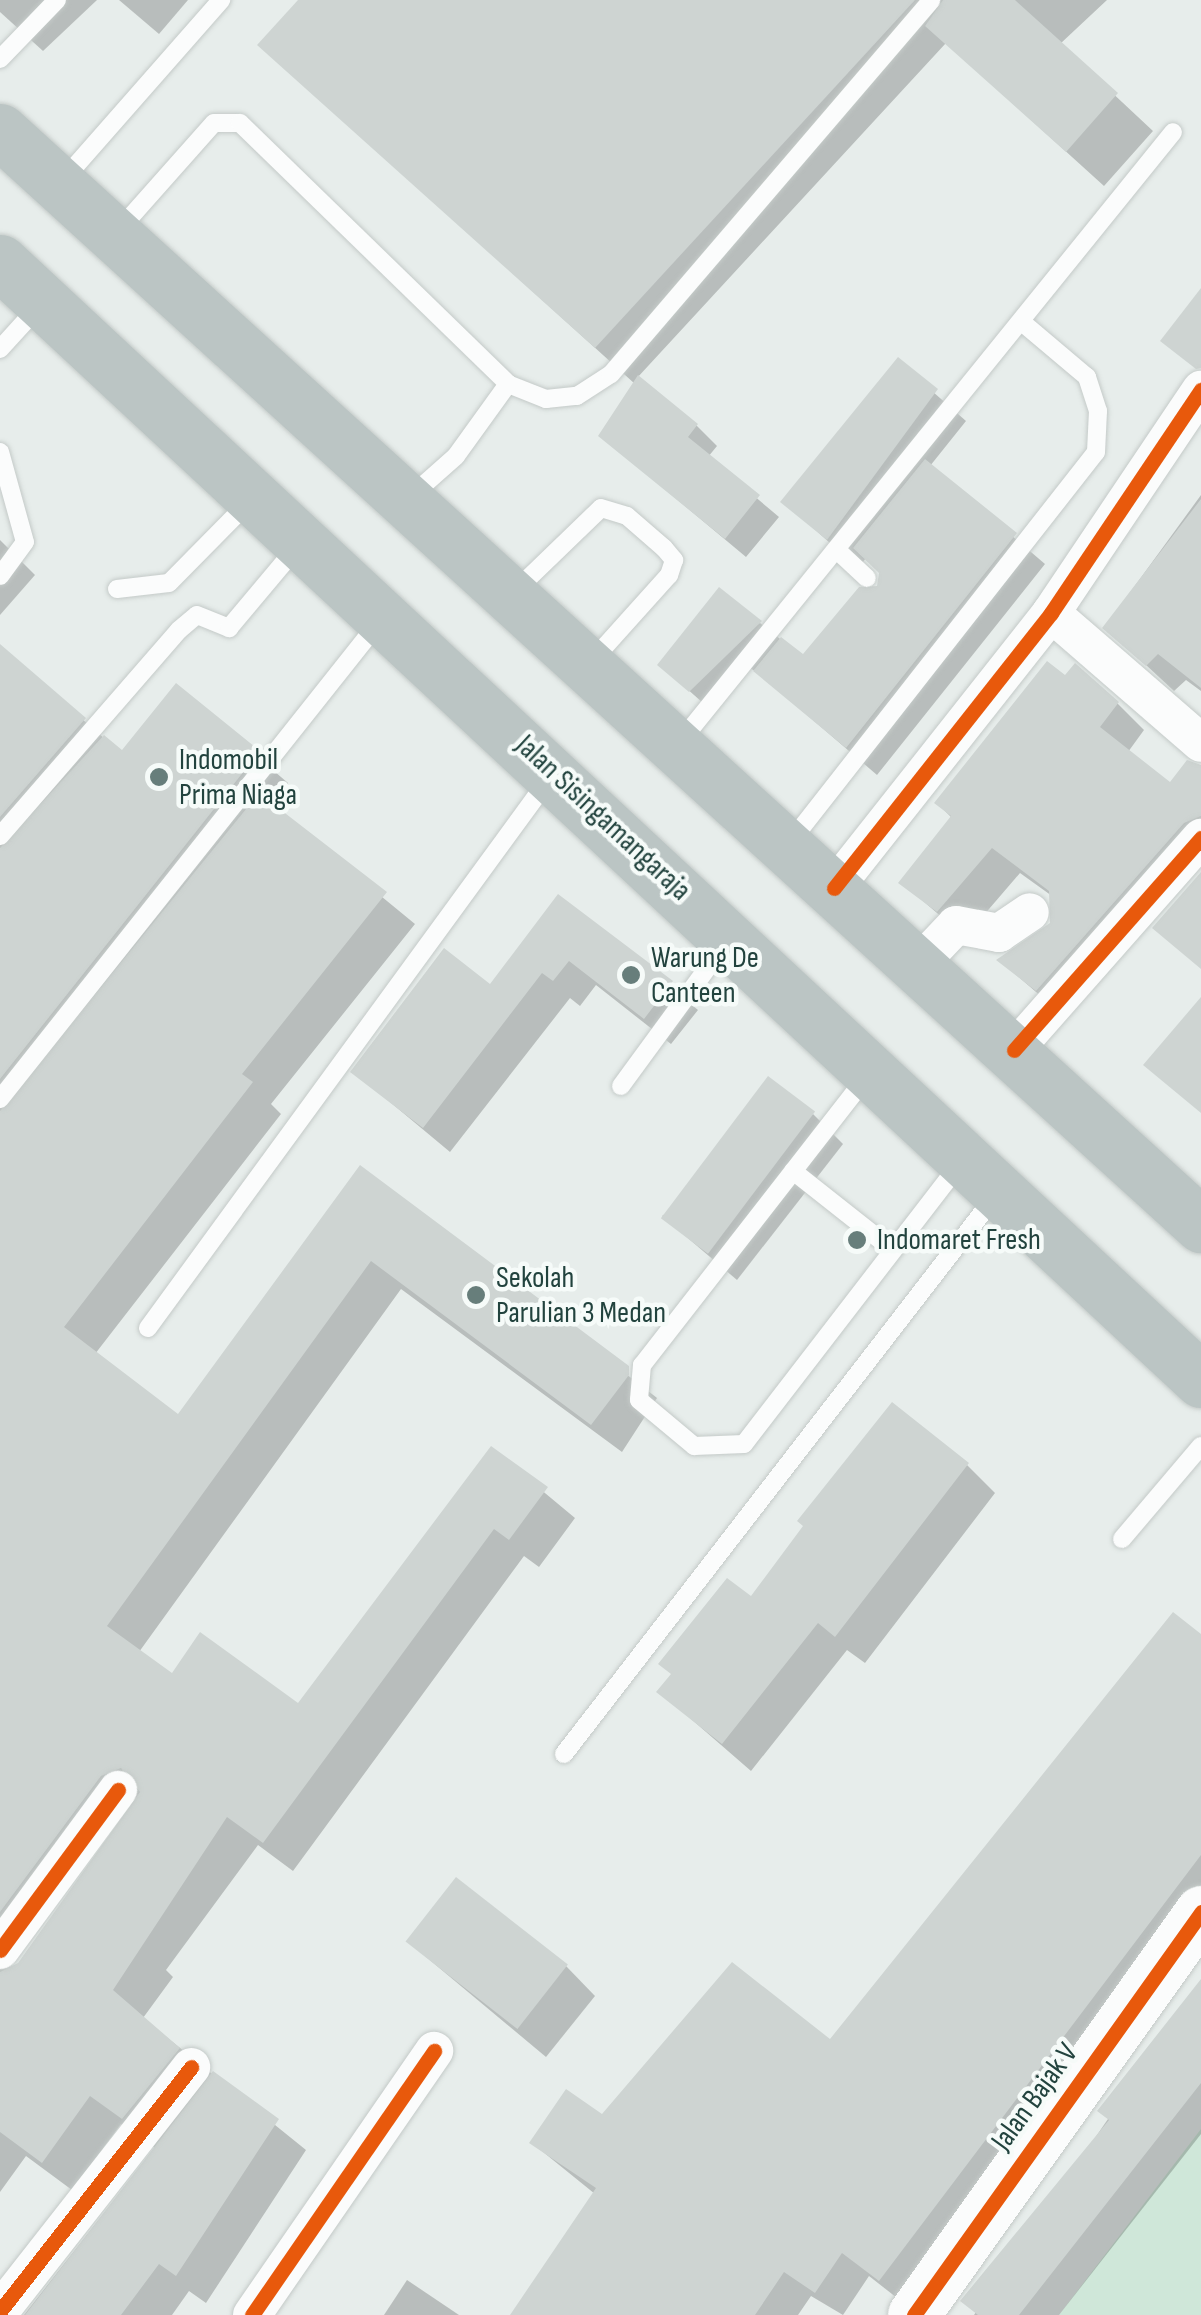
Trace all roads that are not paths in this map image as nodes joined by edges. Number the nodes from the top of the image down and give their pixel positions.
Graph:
1 (57, 0) edge
2 (220, 0) edge
3 (931, 0) edge
4 (0, 58) edge
5 (0, 130) edge
6 (1173, 132) dead end
7 (58, 185) junction
8 (118, 231) junction
9 (0, 262) edge
10 (42, 302) junction
11 (1023, 322) junction
12 (0, 349) edge
13 (508, 384) junction
14 (1201, 390) edge
15 (0, 452) edge
16 (256, 495) junction
17 (408, 498) junction
18 (303, 540) junction
19 (838, 552) junction
20 (0, 576) edge
21 (866, 578) dead end
22 (118, 589) dead end
23 (513, 593) junction
24 (1051, 613) junction
25 (384, 616) junction
26 (590, 663) junction
27 (1201, 743) edge
28 (678, 744) junction
29 (554, 772) junction
30 (0, 836) edge
31 (1201, 838) edge
32 (787, 845) junction
33 (834, 888) junction
34 (1030, 912) dead end
35 (732, 935) junction
36 (920, 963) junction
37 (1014, 1050) junction
38 (872, 1069) junction
39 (621, 1086) dead end
40 (0, 1099) edge
41 (793, 1171) junction
42 (982, 1174) junction
43 (1201, 1225) edge
44 (893, 1250) junction
45 (148, 1328) dead end
46 (1201, 1380) edge
47 (1201, 1446) edge
48 (1122, 1539) dead end
49 (564, 1754) dead end
50 (118, 1790) dead end
51 (1201, 1912) edge
52 (0, 1950) edge
53 (434, 2051) dead end
54 (192, 2067) dead end
55 (0, 2310) edge
56 (252, 2315) edge
57 (914, 2315) edge

1 - 4 lane
2 - 7 lane
3 - 13 lane
5 - 7 highway
6 - 11 lane
7 - 8 highway
8 - 13 lane
8 - 17 highway
9 - 10 highway, Jalan Sisingamangaraja
10 - 12 lane
10 - 16 highway, Jalan Sisingamangaraja
11 - 19 lane
11 - 32 lane
13 - 17 lane
14 - 24 street
15 - 20 lane
16 - 18 highway, Jalan Sisingamangaraja
16 - 22 lane
17 - 23 highway
18 - 25 highway, Jalan Sisingamangaraja
18 - 30 lane
19 - 21 lane
19 - 28 lane
23 - 26 highway
23 - 26 lane
24 - 27 street
24 - 33 street
25 - 29 highway, Jalan Sisingamangaraja
25 - 40 lane
26 - 28 highway
28 - 32 highway
29 - 35 highway, Jalan Sisingamangaraja
29 - 45 lane
31 - 37 street
32 - 33 highway
33 - 36 highway
34 - 36 street
35 - 38 highway, Jalan Sisingamangaraja
35 - 39 lane
36 - 37 highway
37 - 43 highway
38 - 41 lane
38 - 42 highway, Jalan Sisingamangaraja
41 - 44 lane
41 - 44 lane
42 - 44 lane
42 - 46 highway, Jalan Sisingamangaraja
42 - 49 lane
47 - 48 lane
50 - 52 street
51 - 57 street, Jalan Bajak V
53 - 56 street
54 - 55 street

